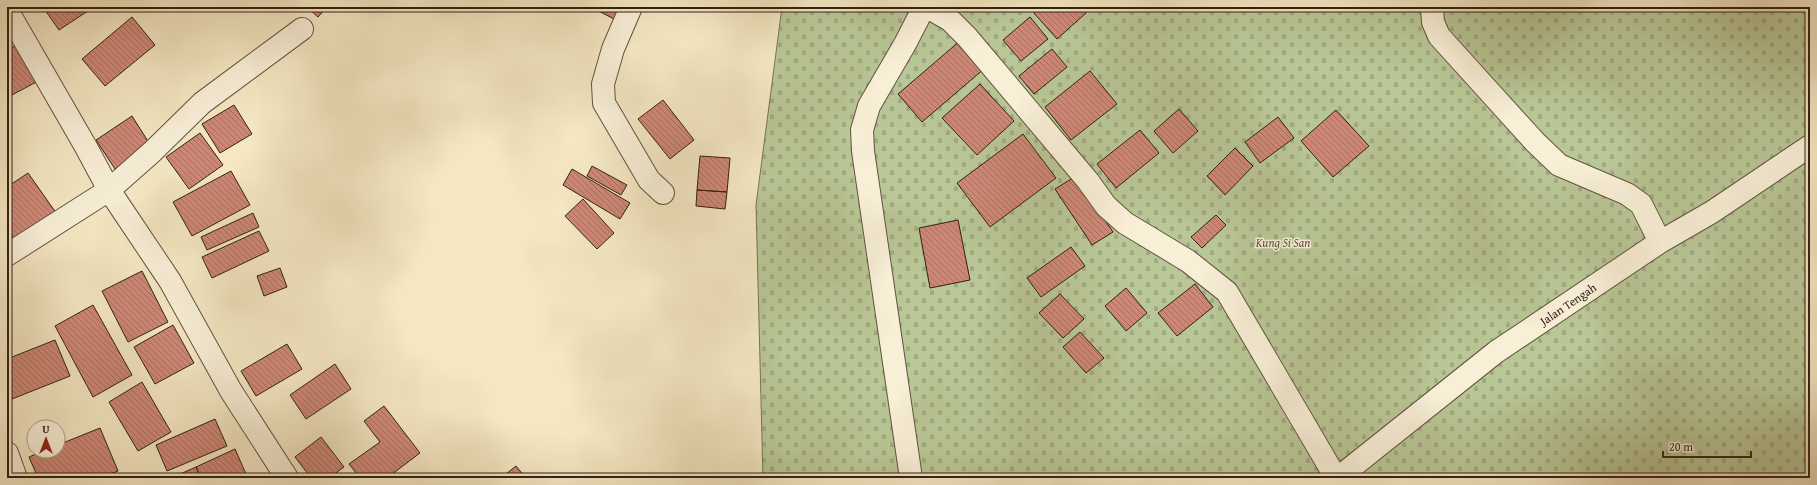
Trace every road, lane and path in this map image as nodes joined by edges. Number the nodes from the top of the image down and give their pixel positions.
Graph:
1 (631, 7) edge
2 (924, 7) edge
3 (927, 7) edge
4 (1432, 7) edge
5 (7, 10) edge
6 (302, 30) dead end
7 (1810, 146) edge
8 (109, 190) junction
9 (663, 193) dead end
10 (1660, 242) junction
11 (7, 255) edge
12 (7, 453) edge
13 (16, 478) edge
14 (287, 478) edge
15 (911, 478) edge
16 (1337, 478) edge

1 - 9 street
2 - 15 street
3 - 16 street
4 - 10 street
5 - 8 street
6 - 8 street
7 - 10 street, Jalan Tengah
8 - 11 street
8 - 14 street
10 - 16 street, Jalan Tengah
12 - 13 street

